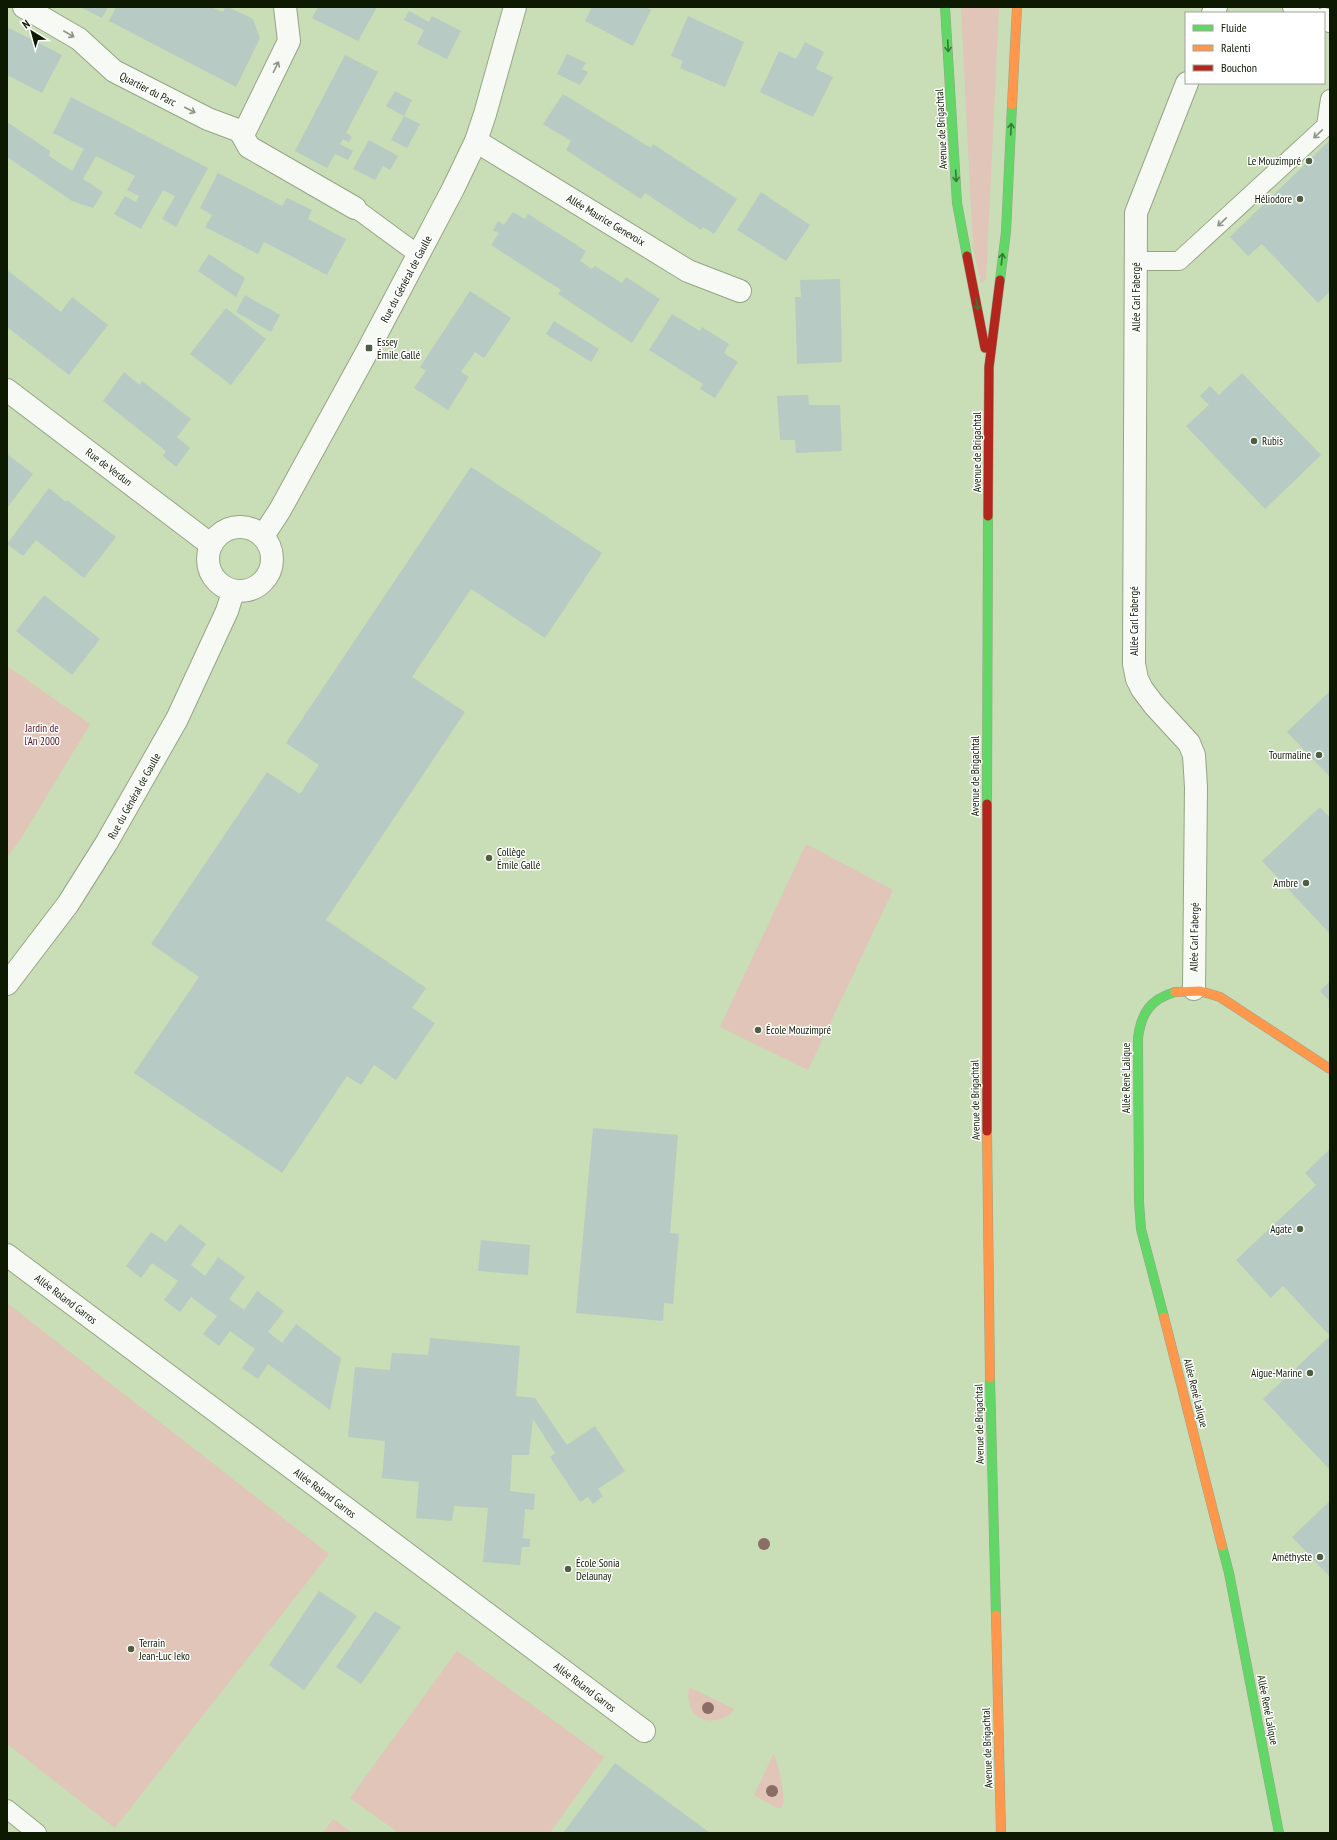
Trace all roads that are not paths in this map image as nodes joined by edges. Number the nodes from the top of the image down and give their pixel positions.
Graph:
1 (24, 7) edge
2 (285, 7) edge
3 (515, 7) edge
4 (945, 7) edge
5 (1017, 7) edge
6 (1294, 7) edge
7 (1306, 12) edge
8 (1187, 84) edge
9 (1330, 99) edge
10 (240, 131) junction
11 (476, 141) junction
12 (356, 208) joint
13 (419, 255) junction
14 (1136, 260) junction
15 (740, 291) dead end
16 (989, 367) junction
17 (7, 390) edge
18 (263, 536) junction
19 (210, 544) junction
20 (234, 592) junction
21 (7, 984) edge
22 (1194, 989) junction
23 (1330, 1069) edge
24 (7, 1255) edge
25 (644, 1732) dead end
26 (7, 1809) edge
27 (37, 1833) edge
28 (1002, 1833) edge
29 (1279, 1833) edge

1 -> 10 street, Quartier du Parc
10 -> 2 street
3 - 11 street, Rue du Général de Gaulle
4 -> 16 main road, Avenue de Brigachtal
16 -> 5 main road, Avenue de Brigachtal
6 - 7 street
8 - 14 street, Allée Carl Fabergé
9 -> 14 lane
10 - 12 street
11 - 13 street, Rue du Général de Gaulle
11 - 15 street, Allée Maurice Genevoix
12 - 13 lane
13 - 18 street, Rue du Général de Gaulle
14 - 22 street, Allée Carl Fabergé
16 - 28 main road, Avenue de Brigachtal
17 - 19 street, Rue de Verdun
18 - 19 street
18 - 20 street
19 - 20 street
20 - 21 street, Rue du Général de Gaulle
22 - 23 main road
22 - 29 main road, Allée René Lalique
24 - 25 street, Allée Roland Garros
26 - 27 lane

